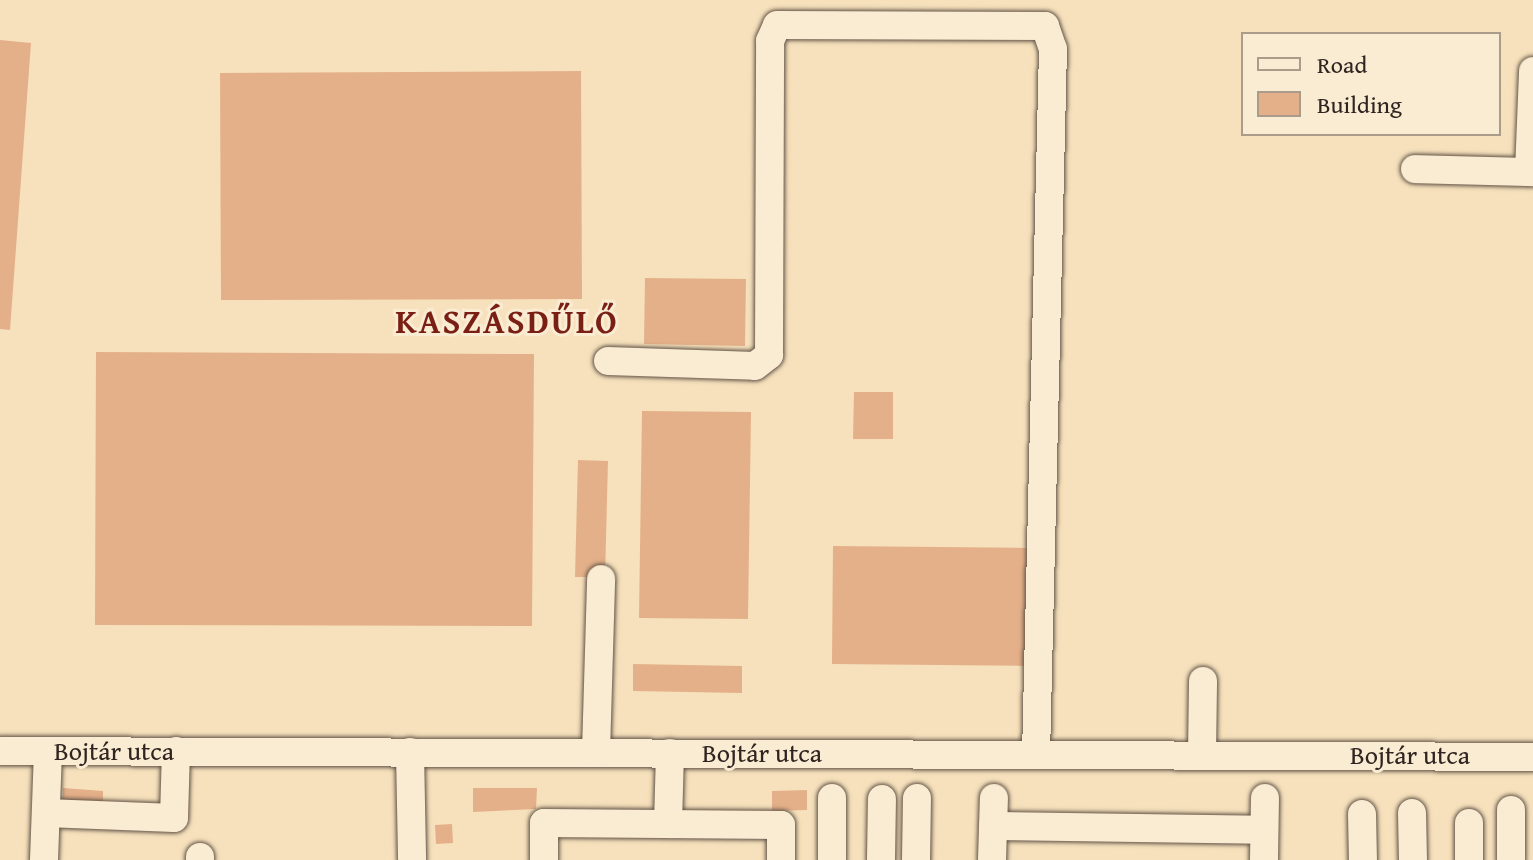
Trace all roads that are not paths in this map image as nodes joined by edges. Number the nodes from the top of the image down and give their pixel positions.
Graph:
1 (1533, 71) edge
2 (1415, 169) dead end
3 (1531, 172) edge
4 (608, 361) dead end
5 (601, 579) dead end
6 (1203, 681) dead end
7 (0, 751) edge
8 (48, 751) junction
9 (176, 751) junction
10 (410, 752) junction
11 (596, 752) junction
12 (670, 753) junction
13 (1036, 754) junction
14 (1202, 755) junction
15 (1530, 755) edge
16 (832, 798) dead end
17 (917, 798) dead end
18 (1265, 798) dead end
19 (882, 799) dead end
20 (1511, 810) dead end
21 (46, 813) junction
22 (1412, 813) dead end
23 (1362, 814) dead end
24 (1469, 823) dead end
25 (668, 824) junction
26 (1264, 830) junction
27 (44, 860) edge
28 (412, 860) edge
29 (544, 860) edge
30 (781, 860) edge
31 (832, 860) edge
32 (881, 860) edge
33 (916, 860) edge
34 (992, 860) edge
35 (1264, 860) edge
36 (1363, 860) edge
37 (1413, 860) edge
38 (1469, 860) edge
39 (1511, 860) edge

1 - 3 street
2 - 3 street
4 - 13 street
5 - 11 street
6 - 14 street
7 - 8 street, Bojtár utca
8 - 9 street, Bojtár utca
8 - 21 street
9 - 10 street, Bojtár utca
9 - 21 street
10 - 11 street, Bojtár utca
10 - 28 street
11 - 12 street, Bojtár utca
12 - 13 street, Bojtár utca
12 - 25 street
13 - 14 street, Bojtár utca
14 - 15 street, Bojtár utca
16 - 31 street
17 - 33 street
18 - 26 street
19 - 32 street
20 - 39 street
21 - 27 street
22 - 37 street
23 - 36 street
24 - 38 street
25 - 29 street
25 - 30 street
26 - 34 street
26 - 35 street

